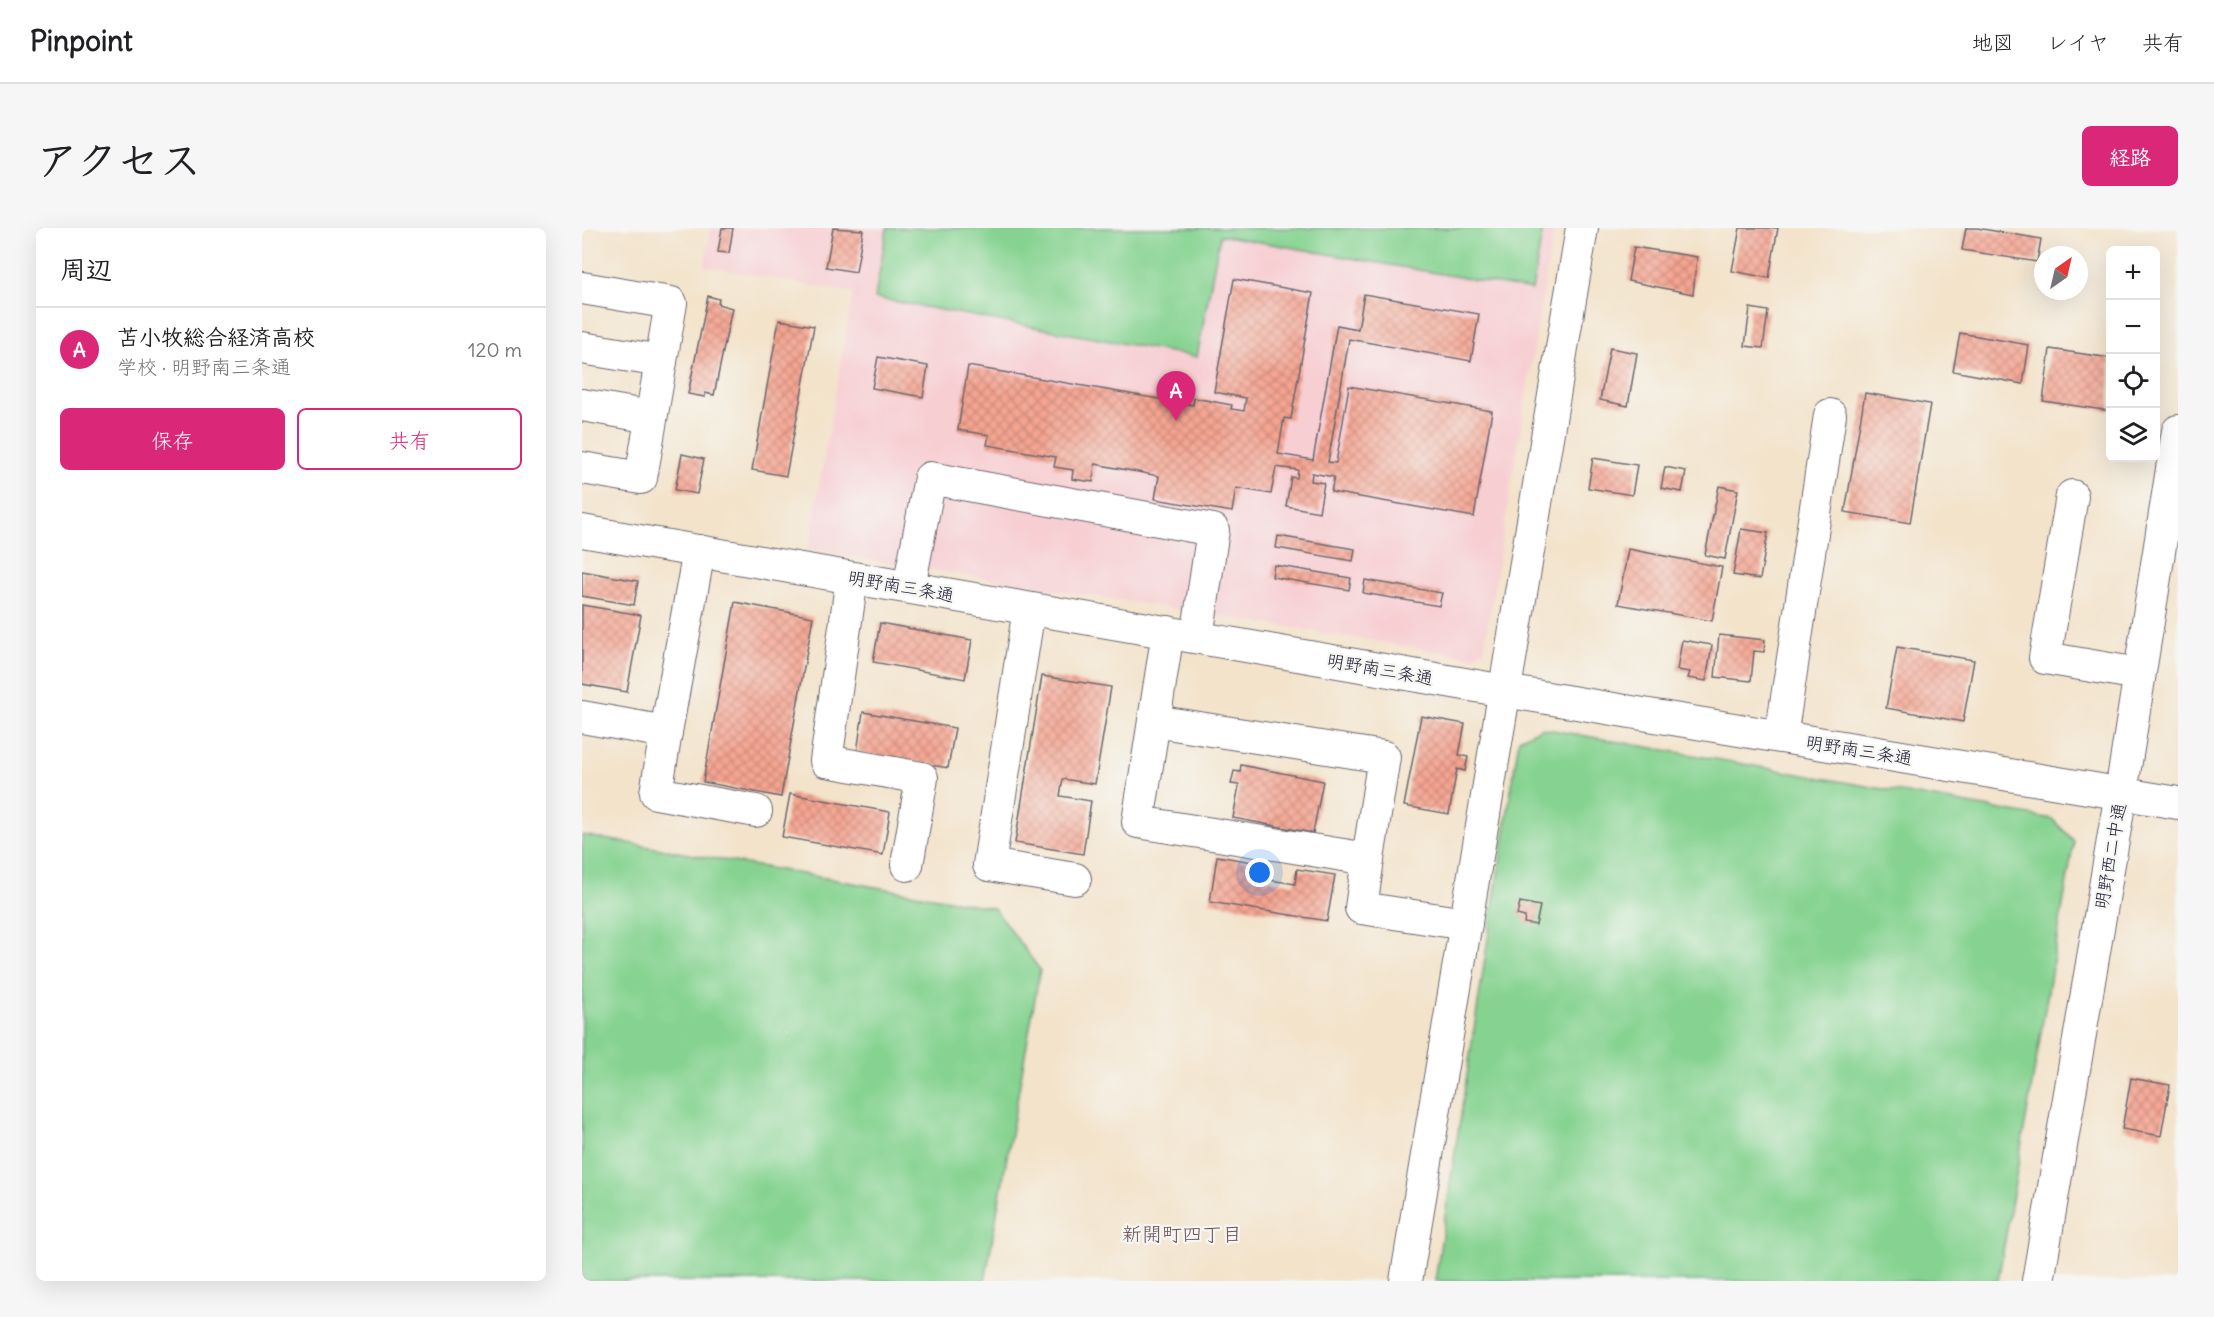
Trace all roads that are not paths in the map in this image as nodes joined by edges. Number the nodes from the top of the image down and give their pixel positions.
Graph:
1 (1582, 228) edge
2 (582, 288) edge
3 (582, 348) edge
4 (661, 361) junction
5 (582, 405) edge
6 (1830, 415) dead end
7 (651, 417) junction
8 (2178, 431) edge
9 (582, 468) edge
10 (2072, 495) dead end
11 (582, 531) edge
12 (699, 551) junction
13 (2168, 558) edge
14 (852, 578) junction
15 (909, 587) junction
16 (1029, 609) junction
17 (1182, 635) junction
18 (2139, 674) junction
19 (1505, 691) junction
20 (582, 717) edge
21 (1154, 721) junction
22 (666, 732) junction
23 (1781, 737) junction
24 (2121, 793) junction
25 (2178, 803) edge
26 (756, 811) dead end
27 (1368, 859) junction
28 (907, 865) dead end
29 (1075, 879) dead end
30 (1466, 924) junction
31 (1406, 1281) edge
32 (2038, 1281) edge

1 - 19 street
2 - 4 street
3 - 4 street
4 - 7 street
5 - 7 street
6 - 23 street
7 - 9 street
8 - 13 street, 明野西二中通
10 - 18 street
11 - 12 street, 明野南三条通
12 - 14 street, 明野南三条通
12 - 22 street
13 - 18 street, 明野西二中通
14 - 15 street, 明野南三条通
14 - 28 street
15 - 16 street, 明野南三条通
15 - 17 street
16 - 17 street, 明野南三条通
16 - 29 street
17 - 19 street, 明野南三条通
17 - 21 street
18 - 24 street, 明野西二中通
19 - 23 street, 明野南三条通
19 - 30 street
20 - 22 street
21 - 27 street
21 - 27 street
22 - 26 street
23 - 24 street, 明野南三条通
24 - 25 street, 明野南三条通
24 - 32 street, 明野西二中通
27 - 30 street
30 - 31 street

